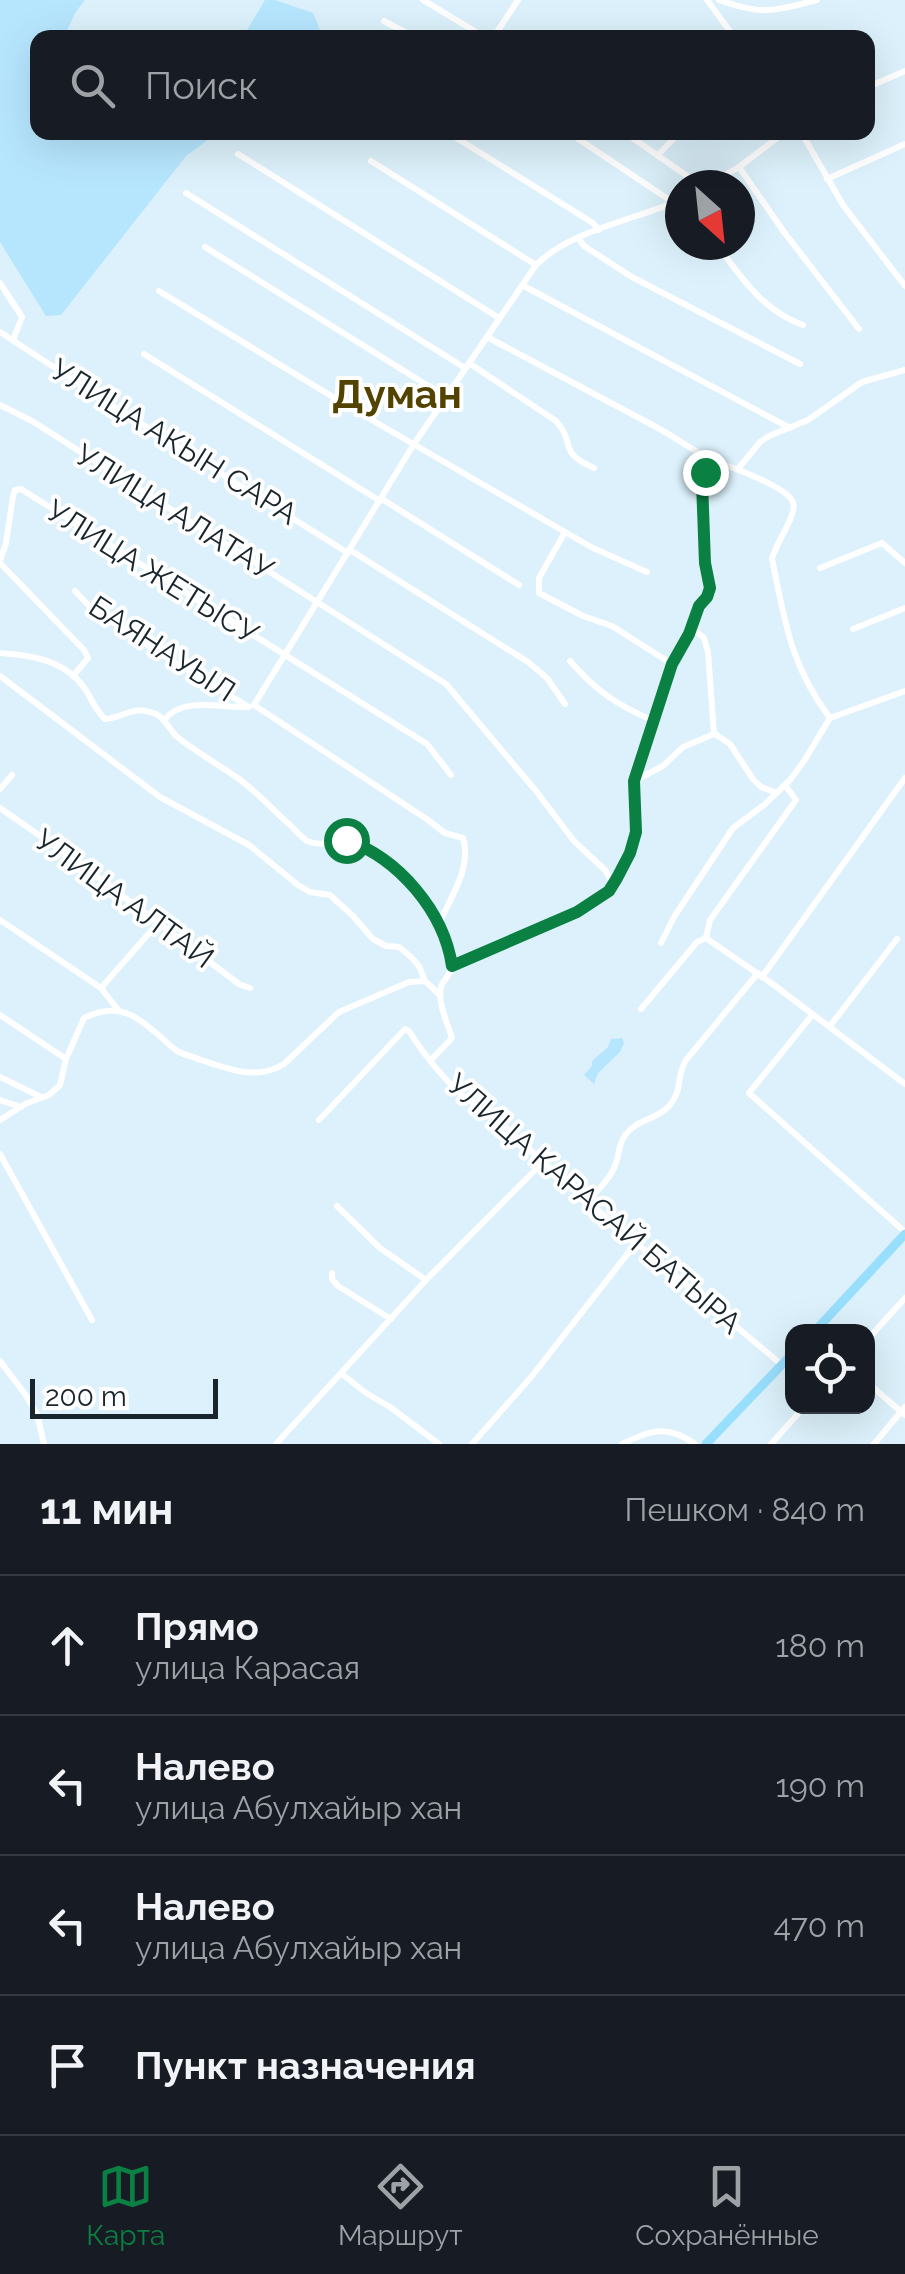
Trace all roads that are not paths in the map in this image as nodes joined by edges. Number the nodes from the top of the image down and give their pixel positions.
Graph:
1 (423, 0) edge
2 (446, 0) edge
3 (518, 0) edge
4 (707, 0) edge
5 (719, 0) edge
6 (817, 0) edge
7 (440, 10) junction
8 (384, 21) dead end
9 (401, 30) edge
10 (476, 30) edge
11 (496, 30) edge
12 (729, 30) edge
13 (905, 71) edge
14 (875, 84) edge
15 (461, 140) edge
16 (581, 140) edge
17 (636, 140) edge
18 (672, 140) edge
19 (775, 140) edge
20 (805, 140) edge
21 (905, 144) edge
22 (238, 154) dead end
23 (658, 155) junction
24 (370, 161) dead end
25 (739, 167) junction
26 (680, 170) edge
27 (733, 170) edge
28 (827, 179) junction
29 (186, 193) dead end
30 (665, 193) edge
31 (665, 205) edge
32 (599, 230) junction
33 (579, 238) junction
34 (206, 246) dead end
35 (729, 260) edge
36 (536, 266) junction
37 (0, 283) edge
38 (522, 286) junction
39 (905, 286) edge
40 (159, 290) dead end
41 (499, 318) junction
42 (803, 325) dead end
43 (859, 330) dead end
44 (0, 332) edge
45 (487, 337) junction
46 (13, 340) junction
47 (144, 354) dead end
48 (800, 364) dead end
49 (467, 365) junction
50 (905, 370) edge
51 (446, 397) junction
52 (0, 405) edge
53 (790, 428) junction
54 (414, 444) junction
55 (712, 460) junction
56 (594, 468) dead end
57 (738, 470) junction
58 (381, 500) junction
59 (565, 532) junction
60 (348, 551) junction
61 (0, 562) edge
62 (905, 563) edge
63 (820, 568) dead end
64 (647, 572) dead end
65 (520, 585) dead end
66 (75, 591) dead end
67 (317, 602) junction
68 (905, 608) edge
69 (692, 627) junction
70 (853, 629) dead end
71 (0, 652) edge
72 (284, 654) junction
73 (570, 662) dead end
74 (672, 664) junction
75 (0, 676) edge
76 (73, 676) junction
77 (905, 692) edge
78 (566, 704) dead end
79 (252, 706) junction
80 (830, 718) junction
81 (164, 720) junction
82 (654, 720) junction
83 (714, 734) junction
84 (451, 775) dead end
85 (12, 776) dead end
86 (905, 778) edge
87 (634, 781) junction
88 (785, 785) junction
89 (0, 790) edge
90 (777, 793) junction
91 (0, 808) edge
92 (614, 884) junction
93 (0, 920) edge
94 (158, 923) junction
95 (439, 924) junction
96 (706, 938) junction
97 (897, 939) dead end
98 (661, 942) dead end
99 (452, 966) junction
100 (760, 975) junction
101 (424, 981) junction
102 (102, 988) junction
103 (250, 988) dead end
104 (440, 995) junction
105 (641, 1009) dead end
106 (120, 1012) junction
107 (813, 1014) junction
108 (0, 1015) edge
109 (830, 1026) junction
110 (66, 1059) junction
111 (432, 1060) junction
112 (0, 1077) edge
113 (905, 1084) edge
114 (42, 1098) junction
115 (0, 1100) edge
116 (20, 1107) junction
117 (0, 1120) edge
118 (319, 1120) dead end
119 (0, 1154) edge
120 (542, 1162) junction
121 (588, 1201) junction
122 (337, 1206) dead end
123 (905, 1233) edge
124 (636, 1243) junction
125 (332, 1273) dead end
126 (426, 1280) junction
127 (905, 1298) edge
128 (392, 1318) junction
129 (92, 1320) dead end
130 (821, 1324) edge
131 (875, 1330) edge
132 (0, 1361) edge
133 (785, 1362) edge
134 (782, 1365) junction
135 (342, 1374) junction
136 (875, 1389) edge
137 (904, 1412) edge
138 (798, 1414) edge
139 (44, 1444) edge
140 (276, 1444) edge
141 (438, 1444) edge
142 (472, 1444) edge
143 (622, 1444) edge
144 (695, 1444) edge
145 (706, 1444) edge
146 (770, 1444) edge
147 (874, 1444) edge

1 - 7 street
2 - 7 street
3 - 11 street
4 - 12 street
5 - 6 street
7 - 10 street
8 - 9 street
13 - 14 street
15 - 32 street
16 - 30 street
17 - 23 street
18 - 23 street
19 - 25 street
20 - 28 street
21 - 28 street
22 - 41 street
23 - 26 street
24 - 36 street
25 - 27 street
25 - 43 street
28 - 39 street
29 - 49 street
31 - 32 street
32 - 33 street
33 - 36 street
33 - 48 street
34 - 51 street
35 - 42 street
36 - 38 street
37 - 46 street
38 - 41 street
38 - 53 street
40 - 54 street
41 - 45 street
44 - 46 street, УЛИЦА АКЫН САРА
45 - 49 street
45 - 55 street
46 - 60 street, УЛИЦА АКЫН САРА
47 - 58 street
49 - 51 street
49 - 56 street
50 - 53 street
51 - 54 street
52 - 67 street, УЛИЦА АЛАТАУ
53 - 57 street
54 - 58 street
54 - 59 street
55 - 57 street
55 - 69 street
57 - 80 street
58 - 60 street
58 - 65 street
59 - 64 street
59 - 74 street
60 - 67 street
60 - 78 street, УЛИЦА АКЫН САРА
61 - 72 street, УЛИЦА ЖЕТЫСУ
61 - 76 street
62 - 63 street
66 - 79 street, БАЯНАУЫЛ
67 - 72 street
67 - 92 street, УЛИЦА АЛАТАУ
68 - 70 street
69 - 74 street
69 - 83 street
71 - 76 street
72 - 79 street
72 - 84 street
73 - 82 street
74 - 82 street
75 - 101 street
76 - 81 street
77 - 80 street
79 - 81 street
79 - 95 street, БАЯНАУЫЛ
80 - 88 street
81 - 95 street
82 - 87 street
83 - 87 street
83 - 90 street
85 - 89 street
86 - 100 street
87 - 92 street
88 - 90 street
88 - 96 street
90 - 98 street
91 - 94 street, УЛИЦА АЛТАЙ
92 - 99 street
93 - 102 street
94 - 102 street
94 - 103 street, УЛИЦА АЛТАЙ
95 - 99 street
96 - 100 street
96 - 105 street
97 - 109 street
99 - 104 street
100 - 107 street
100 - 121 street
101 - 104 street
101 - 106 street
102 - 106 street
104 - 111 street, УЛИЦА КАРАСАЙ БАТЫРА
106 - 110 street
107 - 109 street
107 - 123 street
108 - 110 street
109 - 113 street
110 - 114 street
111 - 118 street
111 - 120 street, УЛИЦА КАРАСАЙ БАТЫРА
112 - 114 street
114 - 116 street
115 - 116 street
116 - 117 street
119 - 129 street
120 - 121 street, УЛИЦА КАРАСАЙ БАТЫРА
120 - 126 street
121 - 124 street, УЛИЦА КАРАСАЙ БАТЫРА
122 - 126 street
123 - 130 main road
124 - 134 street, УЛИЦА КАРАСАЙ БАТЫРА
124 - 142 street
125 - 128 street
126 - 128 street
127 - 131 street
128 - 135 street
132 - 139 street
133 - 134 main road
134 - 145 main road
135 - 140 street
135 - 141 street
136 - 137 street
137 - 147 street
138 - 146 street
143 - 144 street

